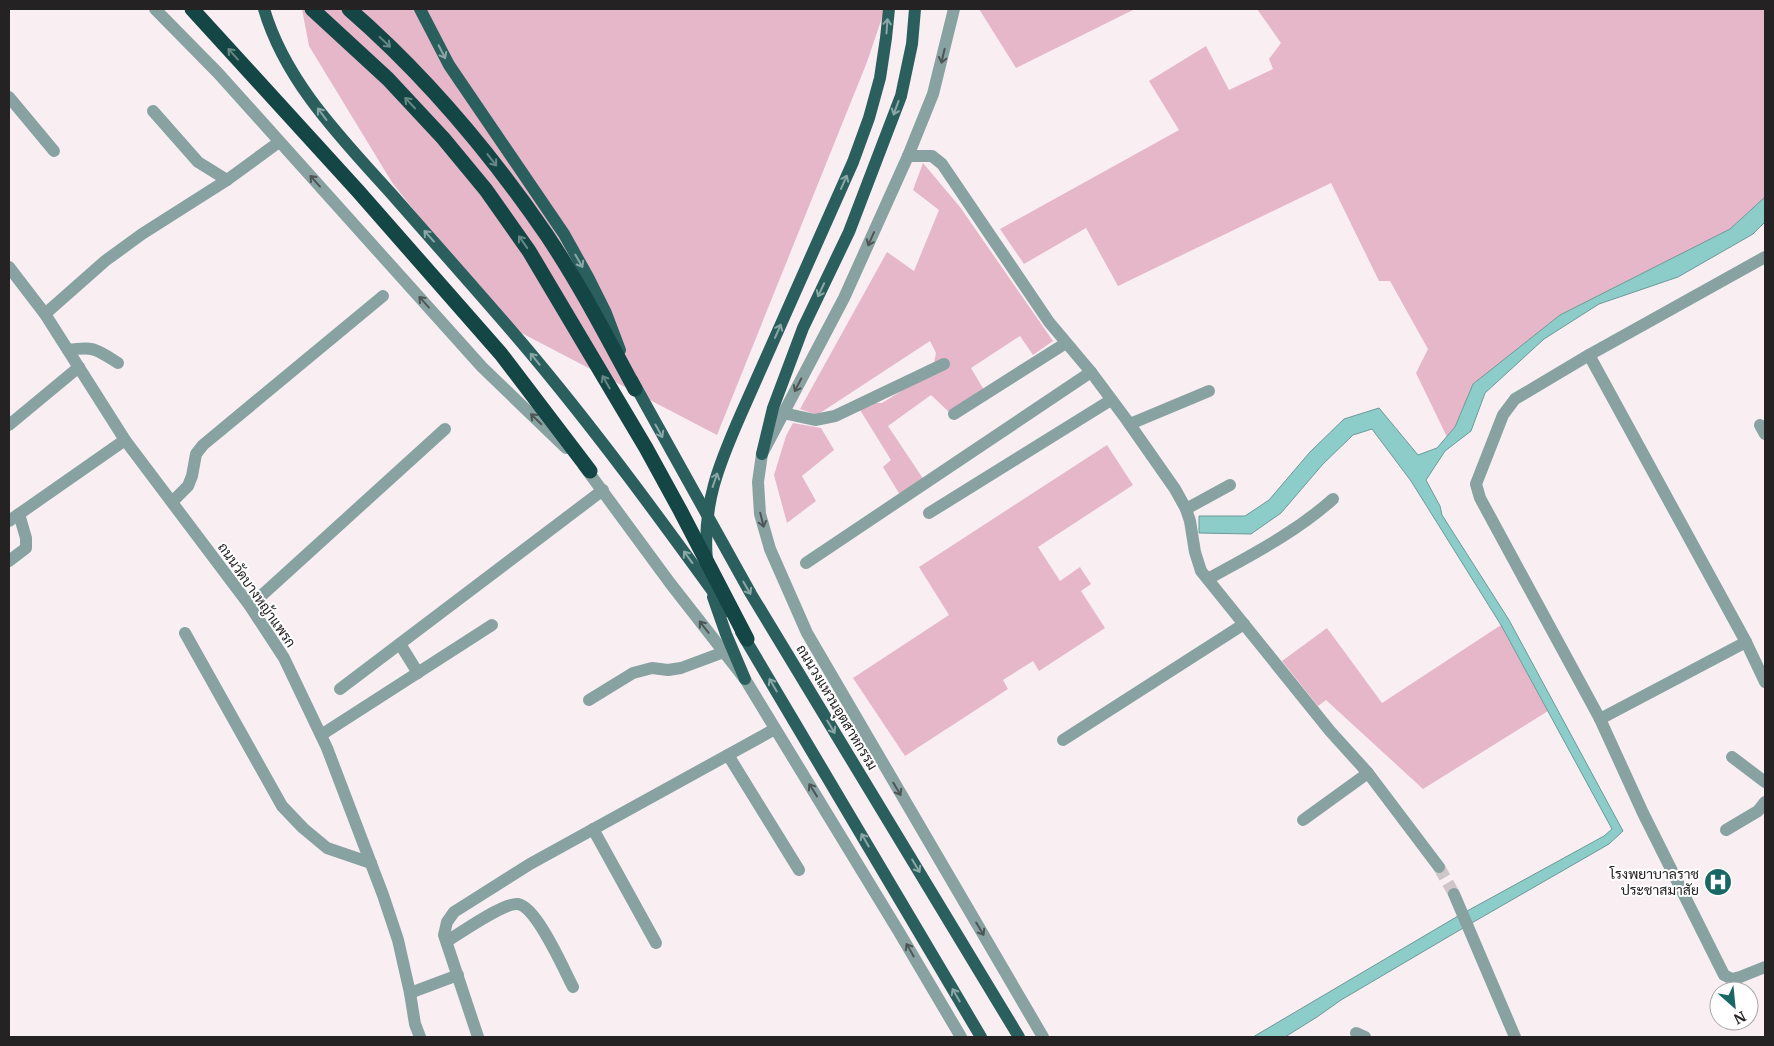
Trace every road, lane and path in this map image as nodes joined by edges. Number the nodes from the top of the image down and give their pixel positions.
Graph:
1 (155, 9) edge
2 (192, 9) edge
3 (264, 9) edge
4 (312, 9) edge
5 (349, 9) edge
6 (420, 9) edge
7 (889, 9) edge
8 (915, 9) edge
9 (954, 9) edge
10 (9, 97) edge
11 (153, 111) dead end
12 (279, 142) junction
13 (54, 151) dead end
14 (908, 156) junction
15 (227, 180) junction
16 (1765, 257) edge
17 (9, 266) edge
18 (383, 296) dead end
19 (44, 314) junction
20 (1066, 343) junction
21 (68, 350) junction
22 (1589, 355) junction
23 (118, 363) dead end
24 (944, 364) dead end
25 (79, 367) junction
26 (1091, 372) junction
27 (635, 389) junction
28 (1209, 391) dead end
29 (1111, 400) junction
30 (783, 413) junction
31 (954, 414) dead end
32 (1130, 424) junction
33 (9, 426) edge
34 (445, 429) dead end
35 (125, 440) junction
36 (762, 454) junction
37 (590, 471) junction
38 (1230, 485) dead end
39 (603, 490) junction
40 (1333, 499) dead end
41 (172, 502) junction
42 (1186, 509) junction
43 (929, 513) dead end
44 (14, 517) edge
45 (9, 561) edge
46 (806, 564) dead end
47 (1208, 580) junction
48 (250, 606) junction
49 (1244, 624) junction
50 (492, 625) dead end
51 (185, 633) dead end
52 (747, 639) junction
53 (1746, 642) junction
54 (400, 644) junction
55 (724, 652) junction
56 (418, 673) junction
57 (745, 679) junction
58 (1765, 682) edge
59 (340, 689) dead end
60 (589, 700) dead end
61 (1600, 718) junction
62 (775, 729) junction
63 (321, 735) junction
64 (1063, 740) dead end
65 (728, 754) junction
66 (1732, 758) dead end
67 (1368, 773) junction
68 (1765, 782) edge
69 (1765, 802) edge
70 (1303, 820) dead end
71 (593, 830) junction
72 (1726, 830) dead end
73 (371, 863) junction
74 (1439, 866) tunnel mouth
75 (799, 870) dead end
76 (1457, 900) tunnel mouth
77 (447, 941) junction
78 (656, 943) dead end
79 (1765, 967) edge
80 (458, 975) junction
81 (573, 987) dead end
82 (410, 993) junction
83 (420, 1037) edge
84 (478, 1037) edge
85 (961, 1037) edge
86 (980, 1037) edge
87 (1019, 1037) edge
88 (1043, 1037) edge
89 (1515, 1037) edge

1 - 12 street
37 -> 2 highway
52 -> 3 main road
52 -> 4 highway
5 -> 27 highway
6 -> 27 main road, ถนนวงแหวนอุตสาหกรรม
57 -> 7 main road
8 -> 36 main road
9 -> 14 street
10 - 13 street
11 - 15 street
12 - 15 street
37 -> 12 street
14 - 20 street
14 -> 30 street
15 - 19 street
16 - 22 street
17 - 19 street, ถนนวัดบางหญ้าแพรก
18 - 41 street
19 - 21 street, ถนนวัดบางหญ้าแพรก
20 - 26 street
20 - 31 street
21 - 23 street
21 - 25 street, ถนนวัดบางหญ้าแพรก
22 - 53 street
22 - 61 street
24 - 30 street
25 - 33 street
25 - 35 street, ถนนวัดบางหญ้าแพรก
26 - 29 street
26 - 46 street
27 -> 87 main road, ถนนวงแหวนอุตสาหกรรม
28 - 32 street
29 - 32 street
29 - 43 street
30 - 36 street
32 - 42 street
34 - 48 street
35 - 41 street, ถนนวัดบางหญ้าแพรก
35 - 44 street
36 -> 88 street
37 - 39 street
38 - 42 street
39 - 54 street
55 -> 39 street
40 - 47 street
41 - 48 street, ถนนวัดบางหญ้าแพรก
42 - 47 street
44 - 45 street
47 - 49 street
48 - 63 street, ถนนวัดบางหญ้าแพรก
49 - 64 street
49 - 67 street
50 - 56 street
51 - 73 street
86 -> 52 main road
53 - 58 street
53 - 61 street
54 - 56 street
54 - 59 street
55 - 57 street
55 - 60 street
56 - 63 street
57 - 62 street
61 - 79 street
62 - 65 street
85 -> 62 street
63 - 73 street, ถนนวัดบางหญ้าแพรก
65 - 71 street
65 - 75 street
66 - 68 street
67 - 70 street
67 - 74 street
69 - 72 street
71 - 77 street
71 - 78 street
73 - 82 street, ถนนวัดบางหญ้าแพรก
76 - 89 street
77 - 80 street
77 - 81 street
80 - 82 street
80 - 84 street
82 - 83 street, ถนนวัดบางหญ้าแพรก

